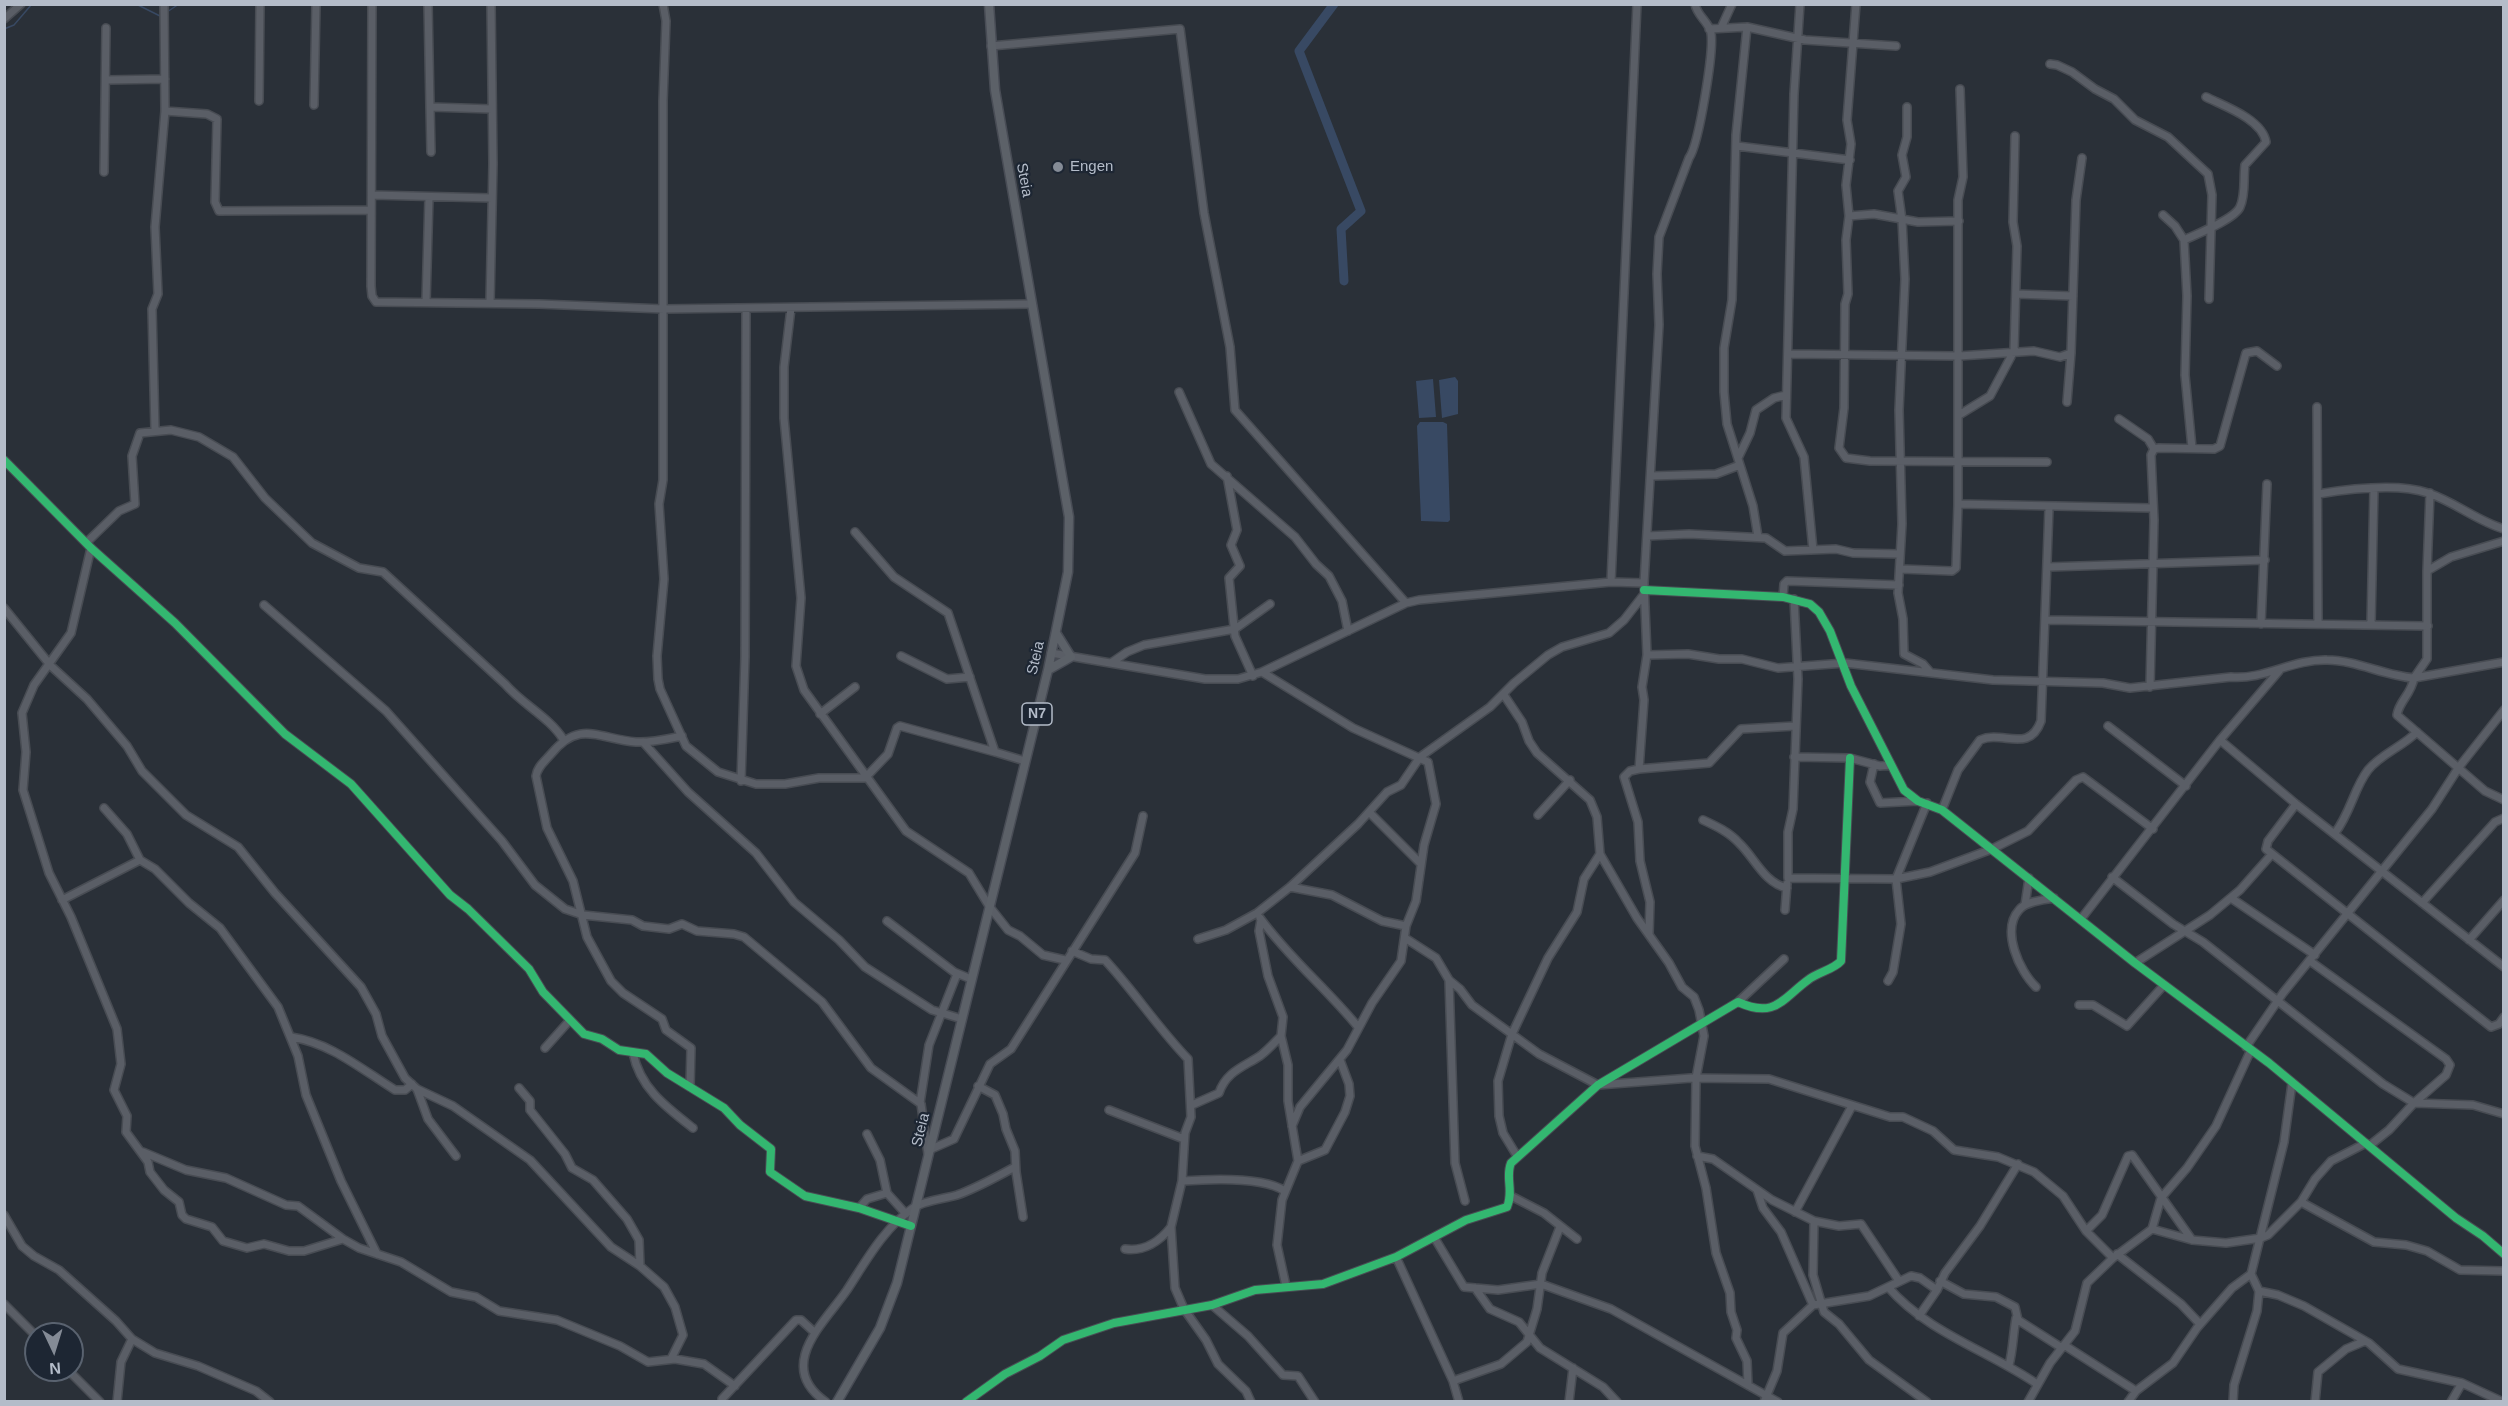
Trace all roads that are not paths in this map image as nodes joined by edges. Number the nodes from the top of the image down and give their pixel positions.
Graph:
1 (21, 4) edge
2 (164, 4) edge
3 (260, 4) edge
4 (316, 4) edge
5 (372, 4) edge
6 (428, 4) edge
7 (491, 4) edge
8 (663, 4) edge
9 (989, 4) edge
10 (1637, 4) edge
11 (1695, 4) edge
12 (1732, 4) edge
13 (1800, 4) edge
14 (1856, 4) edge
15 (4, 19) edge
16 (1747, 27) junction
17 (106, 28) dead end
18 (1721, 28) junction
19 (1709, 29) junction
20 (1797, 38) junction
21 (1853, 44) junction
22 (991, 46) junction
23 (1896, 46) dead end
24 (2050, 64) dead end
25 (165, 79) junction
26 (106, 80) junction
27 (1960, 89) dead end
28 (2206, 97) dead end
29 (258, 101) dead end
30 (314, 105) dead end
31 (430, 107) junction
32 (1907, 107) dead end
33 (492, 109) junction
34 (165, 111) junction
35 (2015, 136) dead end
36 (1737, 146) junction
37 (431, 152) dead end
38 (1792, 152) junction
39 (2082, 158) dead end
40 (1850, 160) junction
41 (104, 172) dead end
42 (372, 195) junction
43 (429, 197) junction
44 (492, 198) junction
45 (371, 210) junction
46 (2163, 215) dead end
47 (1849, 216) junction
48 (1902, 220) junction
49 (1959, 221) junction
50 (2209, 228) junction
51 (2184, 240) junction
52 (2016, 294) junction
53 (2073, 296) junction
54 (2209, 299) dead end
55 (426, 302) junction
56 (490, 303) junction
57 (1032, 304) junction
58 (746, 308) junction
59 (791, 308) junction
60 (664, 309) junction
61 (2014, 351) junction
62 (2072, 353) junction
63 (1790, 354) junction
64 (1845, 355) junction
65 (1900, 355) junction
66 (1959, 356) junction
67 (2277, 366) dead end
68 (1179, 392) dead end
69 (1786, 395) junction
70 (2067, 402) dead end
71 (2318, 406) dead end
72 (1959, 415) junction
73 (2119, 418) dead end
74 (155, 430) junction
75 (2192, 448) junction
76 (2154, 449) junction
77 (4, 460) edge
78 (1900, 460) junction
79 (1958, 461) junction
80 (1739, 462) junction
81 (2047, 462) dead end
82 (1227, 476) junction
83 (1651, 476) junction
84 (2267, 484) dead end
85 (2374, 489) junction
86 (2430, 493) junction
87 (2318, 494) junction
88 (1958, 504) junction
89 (2049, 508) junction
90 (2153, 508) junction
91 (2504, 529) edge
92 (855, 532) dead end
93 (1647, 536) junction
94 (1758, 537) junction
95 (2504, 541) edge
96 (89, 545) junction
97 (1813, 550) junction
98 (1900, 554) junction
99 (2265, 560) junction
100 (2151, 564) junction
101 (2048, 567) junction
102 (1901, 569) junction
103 (2427, 571) junction
104 (1611, 582) junction
105 (1899, 585) junction
106 (1645, 589) junction
107 (1784, 597) junction
108 (1794, 599) junction
109 (1406, 603) junction
110 (264, 604) dead end
111 (1270, 604) dead end
112 (4, 608) edge
113 (2047, 620) junction
114 (2151, 623) junction
115 (2261, 624) junction
116 (2318, 624) junction
117 (2371, 624) junction
118 (2428, 626) junction
119 (1235, 629) junction
120 (1348, 631) junction
121 (1056, 633) junction
122 (1051, 653) junction
123 (1647, 655) junction
124 (901, 656) dead end
125 (1071, 657) junction
126 (1111, 663) junction
127 (1845, 663) junction
128 (2504, 663) edge
129 (51, 666) junction
130 (1797, 666) junction
131 (1048, 670) junction
132 (2279, 671) junction
133 (1262, 672) junction
134 (1930, 672) junction
135 (1253, 676) junction
136 (970, 677) junction
137 (2414, 678) junction
138 (2043, 682) junction
139 (855, 687) dead end
140 (2150, 687) junction
141 (1504, 695) junction
142 (2504, 710) edge
143 (820, 714) junction
144 (1795, 726) junction
145 (2108, 726) dead end
146 (2417, 732) junction
147 (682, 736) junction
148 (563, 739) junction
149 (2220, 740) junction
150 (643, 742) junction
151 (995, 752) junction
152 (1420, 757) junction
153 (1794, 757) junction
154 (1850, 758) junction
155 (1025, 761) junction
156 (1874, 764) junction
157 (1891, 765) junction
158 (2459, 767) junction
159 (1639, 769) junction
160 (867, 776) junction
161 (1570, 780) junction
162 (741, 781) junction
163 (2186, 786) junction
164 (2504, 800) edge
165 (1918, 801) junction
166 (1927, 803) junction
167 (2296, 804) junction
168 (104, 808) dead end
169 (1942, 810) junction
170 (1369, 812) junction
171 (1538, 815) dead end
172 (1143, 816) dead end
173 (2504, 818) edge
174 (1703, 820) dead end
175 (2153, 829) junction
176 (2335, 834) junction
177 (1992, 849) junction
178 (1600, 854) junction
179 (2272, 854) junction
180 (140, 860) junction
181 (1421, 864) junction
182 (2382, 870) junction
183 (2112, 876) junction
184 (1788, 878) junction
185 (2029, 878) junction
186 (1846, 879) junction
187 (1896, 879) junction
188 (1290, 887) junction
189 (1787, 888) junction
190 (2054, 898) junction
191 (2231, 898) junction
192 (62, 900) junction
193 (2504, 900) edge
194 (2422, 903) junction
195 (2025, 905) junction
196 (989, 906) junction
197 (1785, 910) dead end
198 (1257, 913) junction
199 (583, 915) junction
200 (2347, 915) junction
201 (2081, 919) junction
202 (1261, 920) junction
203 (887, 921) dead end
204 (1406, 926) junction
205 (2186, 931) junction
206 (1649, 934) junction
207 (1405, 938) junction
208 (1198, 939) dead end
209 (2469, 940) junction
210 (1072, 951) junction
211 (2312, 958) junction
212 (1784, 959) dead end
213 (1065, 960) junction
214 (2135, 963) junction
215 (2504, 967) edge
216 (957, 974) junction
217 (971, 980) junction
218 (1449, 980) junction
219 (1888, 981) dead end
220 (2164, 985) junction
221 (2036, 987) dead end
222 (1738, 1002) junction
223 (2278, 1002) junction
224 (2079, 1005) dead end
225 (942, 1013) junction
226 (2504, 1017) edge
227 (962, 1019) junction
228 (570, 1020) junction
229 (1701, 1025) junction
230 (1358, 1027) junction
231 (1512, 1034) junction
232 (1281, 1036) junction
233 (291, 1037) junction
234 (545, 1048) dead end
235 (2248, 1050) junction
236 (633, 1053) junction
237 (1340, 1060) junction
238 (1696, 1078) junction
239 (2292, 1083) junction
240 (1598, 1085) junction
241 (978, 1086) junction
242 (415, 1087) junction
243 (690, 1087) junction
244 (519, 1088) dead end
245 (920, 1103) junction
246 (2414, 1103) junction
247 (1191, 1106) junction
248 (1852, 1106) junction
249 (1109, 1110) dead end
250 (2504, 1114) edge
251 (1292, 1126) junction
252 (693, 1128) dead end
253 (867, 1134) dead end
254 (1184, 1139) junction
255 (2368, 1144) junction
256 (141, 1151) junction
257 (929, 1153) junction
258 (456, 1156) dead end
259 (1517, 1156) junction
260 (1697, 1156) junction
261 (1298, 1161) junction
262 (2018, 1164) junction
263 (1015, 1167) junction
264 (1182, 1181) junction
265 (1757, 1190) junction
266 (1285, 1191) junction
267 (887, 1193) junction
268 (1511, 1196) junction
269 (2161, 1198) junction
270 (1466, 1201) dead end
271 (2301, 1202) junction
272 (916, 1206) junction
273 (859, 1208) junction
274 (1795, 1212) junction
275 (906, 1214) junction
276 (4, 1215) edge
277 (1023, 1217) dead end
278 (1814, 1221) junction
279 (898, 1222) junction
280 (911, 1226) junction
281 (1171, 1227) junction
282 (1560, 1227) junction
283 (2152, 1229) junction
284 (2085, 1231) junction
285 (1434, 1237) junction
286 (2261, 1238) junction
287 (343, 1239) junction
288 (1577, 1239) dead end
289 (2192, 1240) junction
290 (1125, 1249) dead end
291 (378, 1254) junction
292 (2504, 1254) edge
293 (2115, 1256) junction
294 (1396, 1257) junction
295 (640, 1266) junction
296 (2504, 1271) edge
297 (2251, 1274) junction
298 (1899, 1281) junction
299 (1940, 1281) junction
300 (1541, 1284) junction
301 (1286, 1286) junction
302 (1887, 1287) junction
303 (1474, 1288) junction
304 (1937, 1290) junction
305 (2259, 1291) junction
306 (4, 1304) edge
307 (1822, 1304) junction
308 (1212, 1305) junction
309 (1813, 1305) junction
310 (1184, 1309) junction
311 (1919, 1316) junction
312 (2016, 1318) junction
313 (24, 1324) edge
314 (2200, 1324) junction
315 (813, 1331) junction
316 (1530, 1336) junction
317 (132, 1339) junction
318 (2365, 1341) junction
319 (2063, 1347) junction
320 (671, 1359) junction
321 (2009, 1365) junction
322 (1573, 1368) junction
323 (1454, 1380) junction
324 (80, 1382) edge
325 (2462, 1383) junction
326 (1748, 1384) junction
327 (2037, 1384) junction
328 (735, 1386) junction
329 (2136, 1391) junction
330 (1765, 1398) edge
331 (722, 1399) dead end
332 (100, 1401) edge
333 (117, 1401) edge
334 (270, 1401) edge
335 (826, 1401) edge
336 (837, 1401) edge
337 (966, 1401) edge
338 (1251, 1401) edge
339 (1315, 1401) edge
340 (1459, 1401) edge
341 (1569, 1401) edge
342 (1617, 1401) edge
343 (1779, 1401) edge
344 (1927, 1401) edge
345 (2028, 1401) edge
346 (2128, 1401) edge
347 (2234, 1401) edge
348 (2315, 1401) edge
349 (2451, 1401) edge
350 (2503, 1401) edge

1 - 15 street
2 - 25 street
3 - 29 street
4 - 30 street
5 - 42 street
6 - 31 street
7 - 33 street
8 - 60 street
9 - 22 main road, Steia / N7
10 - 104 street
11 - 19 street
12 - 18 street
13 - 20 street
14 - 21 street
16 - 18 street
16 - 20 street
16 - 36 street
17 - 26 street
18 - 19 street
19 - 83 street
20 - 21 street
20 - 38 street
21 - 23 street
21 - 40 street
22 - 57 main road, Steia / N7
22 - 109 street
24 - 50 street
25 - 26 street
25 - 34 street
26 - 41 street
27 - 49 street
28 - 50 street
31 - 33 street
31 - 37 street
32 - 48 street
33 - 44 street
34 - 45 street
34 - 74 street
35 - 52 street
36 - 38 street
36 - 80 street
38 - 40 street
38 - 63 street
39 - 53 street
40 - 47 street
42 - 43 street
42 - 45 street
43 - 44 street
43 - 55 street
44 - 56 street
45 - 55 street
46 - 51 street
47 - 48 street
47 - 64 street
48 - 49 street
48 - 65 street
49 - 66 street
50 - 51 street
50 - 54 street
51 - 75 street
52 - 53 street
52 - 61 street
53 - 62 street
55 - 56 street
56 - 60 street
57 - 59 street
57 - 121 main road, Steia / N7
58 - 59 street
58 - 60 street
58 - 162 street
59 - 143 street
60 - 147 street
61 - 62 street
61 - 66 street
61 - 72 street
62 - 70 street
63 - 64 street
63 - 69 street
64 - 65 street
64 - 78 street
65 - 66 street
65 - 78 street
66 - 72 street
67 - 75 street
68 - 82 street
69 - 80 street
69 - 97 street
71 - 87 street
72 - 79 street
73 - 76 street
74 - 96 street
74 - 148 street
75 - 76 street
76 - 90 street
77 - 96 street
78 - 79 street
78 - 98 street
79 - 81 street
79 - 88 street
80 - 83 street
80 - 94 street
82 - 119 street
82 - 120 street
83 - 93 street
84 - 99 street
85 - 86 street
85 - 87 street
85 - 117 street
86 - 91 street
86 - 103 street
87 - 116 street
88 - 89 street
88 - 102 street
89 - 90 street
89 - 101 street
90 - 100 street
92 - 136 street
93 - 94 street
93 - 106 street
94 - 97 street
95 - 103 street
96 - 129 street
96 - 228 street
97 - 98 street
98 - 102 street
99 - 100 street
99 - 115 street
100 - 101 street
100 - 114 street
101 - 113 street
102 - 105 street
103 - 118 street
104 - 106 street
104 - 109 street
105 - 107 street
105 - 134 street
106 - 107 street
106 - 123 street
106 - 141 street
107 - 108 street
108 - 127 street
108 - 130 street
109 - 120 street
110 - 199 street
111 - 119 street
112 - 129 street
113 - 114 street
113 - 138 street
114 - 115 street
114 - 140 street
115 - 116 street
116 - 117 street
117 - 118 street
118 - 137 street
119 - 126 street
119 - 135 street
120 - 133 street
121 - 122 main road, Steia / N7
121 - 125 main road
122 - 125 street
122 - 131 main road, Steia / N7
123 - 130 street
123 - 159 street
124 - 136 street
125 - 126 street
125 - 131 main road
126 - 135 street
127 - 130 street
127 - 134 street
127 - 157 street
128 - 137 street
129 - 192 street
129 - 242 street
130 - 144 street
131 - 155 main road, Steia / N7
132 - 137 street
132 - 140 street
132 - 149 street
133 - 135 street
133 - 152 street
134 - 138 street
136 - 151 street
137 - 146 street
138 - 140 street
138 - 169 street
139 - 143 street
141 - 152 street
141 - 161 street
142 - 158 street
143 - 160 street
144 - 153 street
144 - 159 street
145 - 163 street
146 - 158 street
146 - 176 street
147 - 150 street
147 - 162 street
148 - 150 street
148 - 199 street
149 - 163 street
149 - 167 street
150 - 225 street
151 - 155 street
151 - 160 street
152 - 170 street
152 - 181 street
153 - 154 street
153 - 184 street
154 - 156 street
154 - 186 street
155 - 196 main road, Steia / N7
156 - 157 street
156 - 165 street
157 - 165 street
158 - 164 street
158 - 182 street
159 - 206 street
160 - 162 street
160 - 196 street
161 - 171 street
161 - 178 street
163 - 175 street
165 - 166 street
166 - 169 street
166 - 187 street
167 - 176 street
167 - 179 street
168 - 180 street
169 - 177 street
170 - 181 street
170 - 188 street
172 - 210 street
173 - 194 street
174 - 189 street
175 - 177 street
175 - 183 street
176 - 182 street
177 - 185 street
177 - 187 street
178 - 206 street
178 - 231 street
179 - 191 street
179 - 200 street
180 - 192 street
180 - 233 street
181 - 204 street
182 - 194 street
182 - 200 street
183 - 201 street
183 - 205 street
184 - 186 street
184 - 189 street
185 - 190 street
185 - 195 street
186 - 187 street
186 - 222 street
187 - 219 street
188 - 198 street
188 - 204 street
189 - 197 street
190 - 195 street
190 - 201 street
191 - 205 street
191 - 211 street
192 - 256 street
193 - 209 street
194 - 209 street
195 - 221 street
196 - 213 street
196 - 217 main road, Steia / N7
198 - 202 street
198 - 208 street
199 - 243 street
199 - 245 street
200 - 211 street
200 - 226 street
201 - 214 street
202 - 230 street
202 - 232 street
203 - 216 street
204 - 207 street
205 - 214 street
205 - 223 street
206 - 229 street
207 - 218 street
207 - 230 street
209 - 215 street
210 - 213 street
210 - 247 street
211 - 223 street
211 - 246 street
212 - 222 street
213 - 241 street
214 - 220 street
216 - 217 street
216 - 225 street
217 - 227 main road, Steia / N7
218 - 231 street
218 - 270 street
220 - 224 street
220 - 235 street
222 - 229 street
223 - 235 street
223 - 246 street
225 - 227 street
225 - 245 street
227 - 257 main road, Steia / N7
228 - 234 street
228 - 236 street
229 - 238 street
229 - 240 street
230 - 237 street
231 - 240 street
231 - 259 street
232 - 247 street
232 - 251 street
233 - 242 street
233 - 291 street
235 - 239 street
235 - 269 street
236 - 243 street
236 - 252 street
237 - 251 street
237 - 261 street
238 - 240 street
238 - 248 street
238 - 260 street
239 - 255 street
239 - 286 street
240 - 259 street
241 - 257 street
241 - 263 street
242 - 258 street
242 - 295 street
243 - 273 street
244 - 295 street
245 - 257 street
246 - 250 street
246 - 255 street
247 - 254 street
248 - 262 street
248 - 274 street
249 - 254 street
251 - 261 street
253 - 267 street
254 - 264 street
255 - 271 street
255 - 292 street
256 - 287 street
256 - 287 street
257 - 272 main road, Steia / N7
259 - 268 street
260 - 265 street
260 - 326 street
261 - 266 street
262 - 284 street
262 - 299 street
263 - 272 street
263 - 277 street
264 - 266 street
264 - 281 street
265 - 274 street
265 - 309 street
266 - 301 street
267 - 273 street
267 - 275 street
268 - 282 street
268 - 285 street
269 - 283 street
269 - 284 street
269 - 289 street
271 - 286 street
271 - 296 street
272 - 275 street
272 - 280 main road, Steia / N7
273 - 279 street
274 - 278 street
275 - 279 street
276 - 317 street
278 - 298 street
278 - 307 street
279 - 280 street
279 - 315 street
280 - 336 main road, Steia / N7
281 - 290 street
281 - 310 street
282 - 288 street
282 - 300 street
283 - 289 street
283 - 293 street
284 - 293 street
285 - 294 street
285 - 303 street
286 - 289 street
286 - 297 street
287 - 291 street
291 - 320 street
293 - 314 street
293 - 319 street
294 - 301 street
294 - 323 street
295 - 320 street
297 - 305 street
297 - 314 street
298 - 302 street
298 - 304 street
299 - 304 street
299 - 312 street
300 - 303 street
300 - 316 street
300 - 326 street
301 - 308 street
302 - 307 street
302 - 311 street
303 - 316 street
304 - 311 street
305 - 318 street
305 - 347 street
306 - 313 street
307 - 309 street
307 - 344 street
308 - 310 street
308 - 339 street
309 - 330 street
310 - 337 street
310 - 338 street
311 - 321 street
312 - 319 street
312 - 321 street
314 - 329 street
315 - 328 street
315 - 335 street
316 - 322 street
316 - 323 street
317 - 333 street
317 - 334 street
318 - 325 street
318 - 348 street
319 - 327 street
319 - 329 street
320 - 328 street
321 - 327 street
322 - 341 street
322 - 342 street
323 - 340 street
324 - 332 street
325 - 349 street
325 - 350 street
326 - 330 street
327 - 345 street
328 - 331 street
329 - 346 street
330 - 343 street

